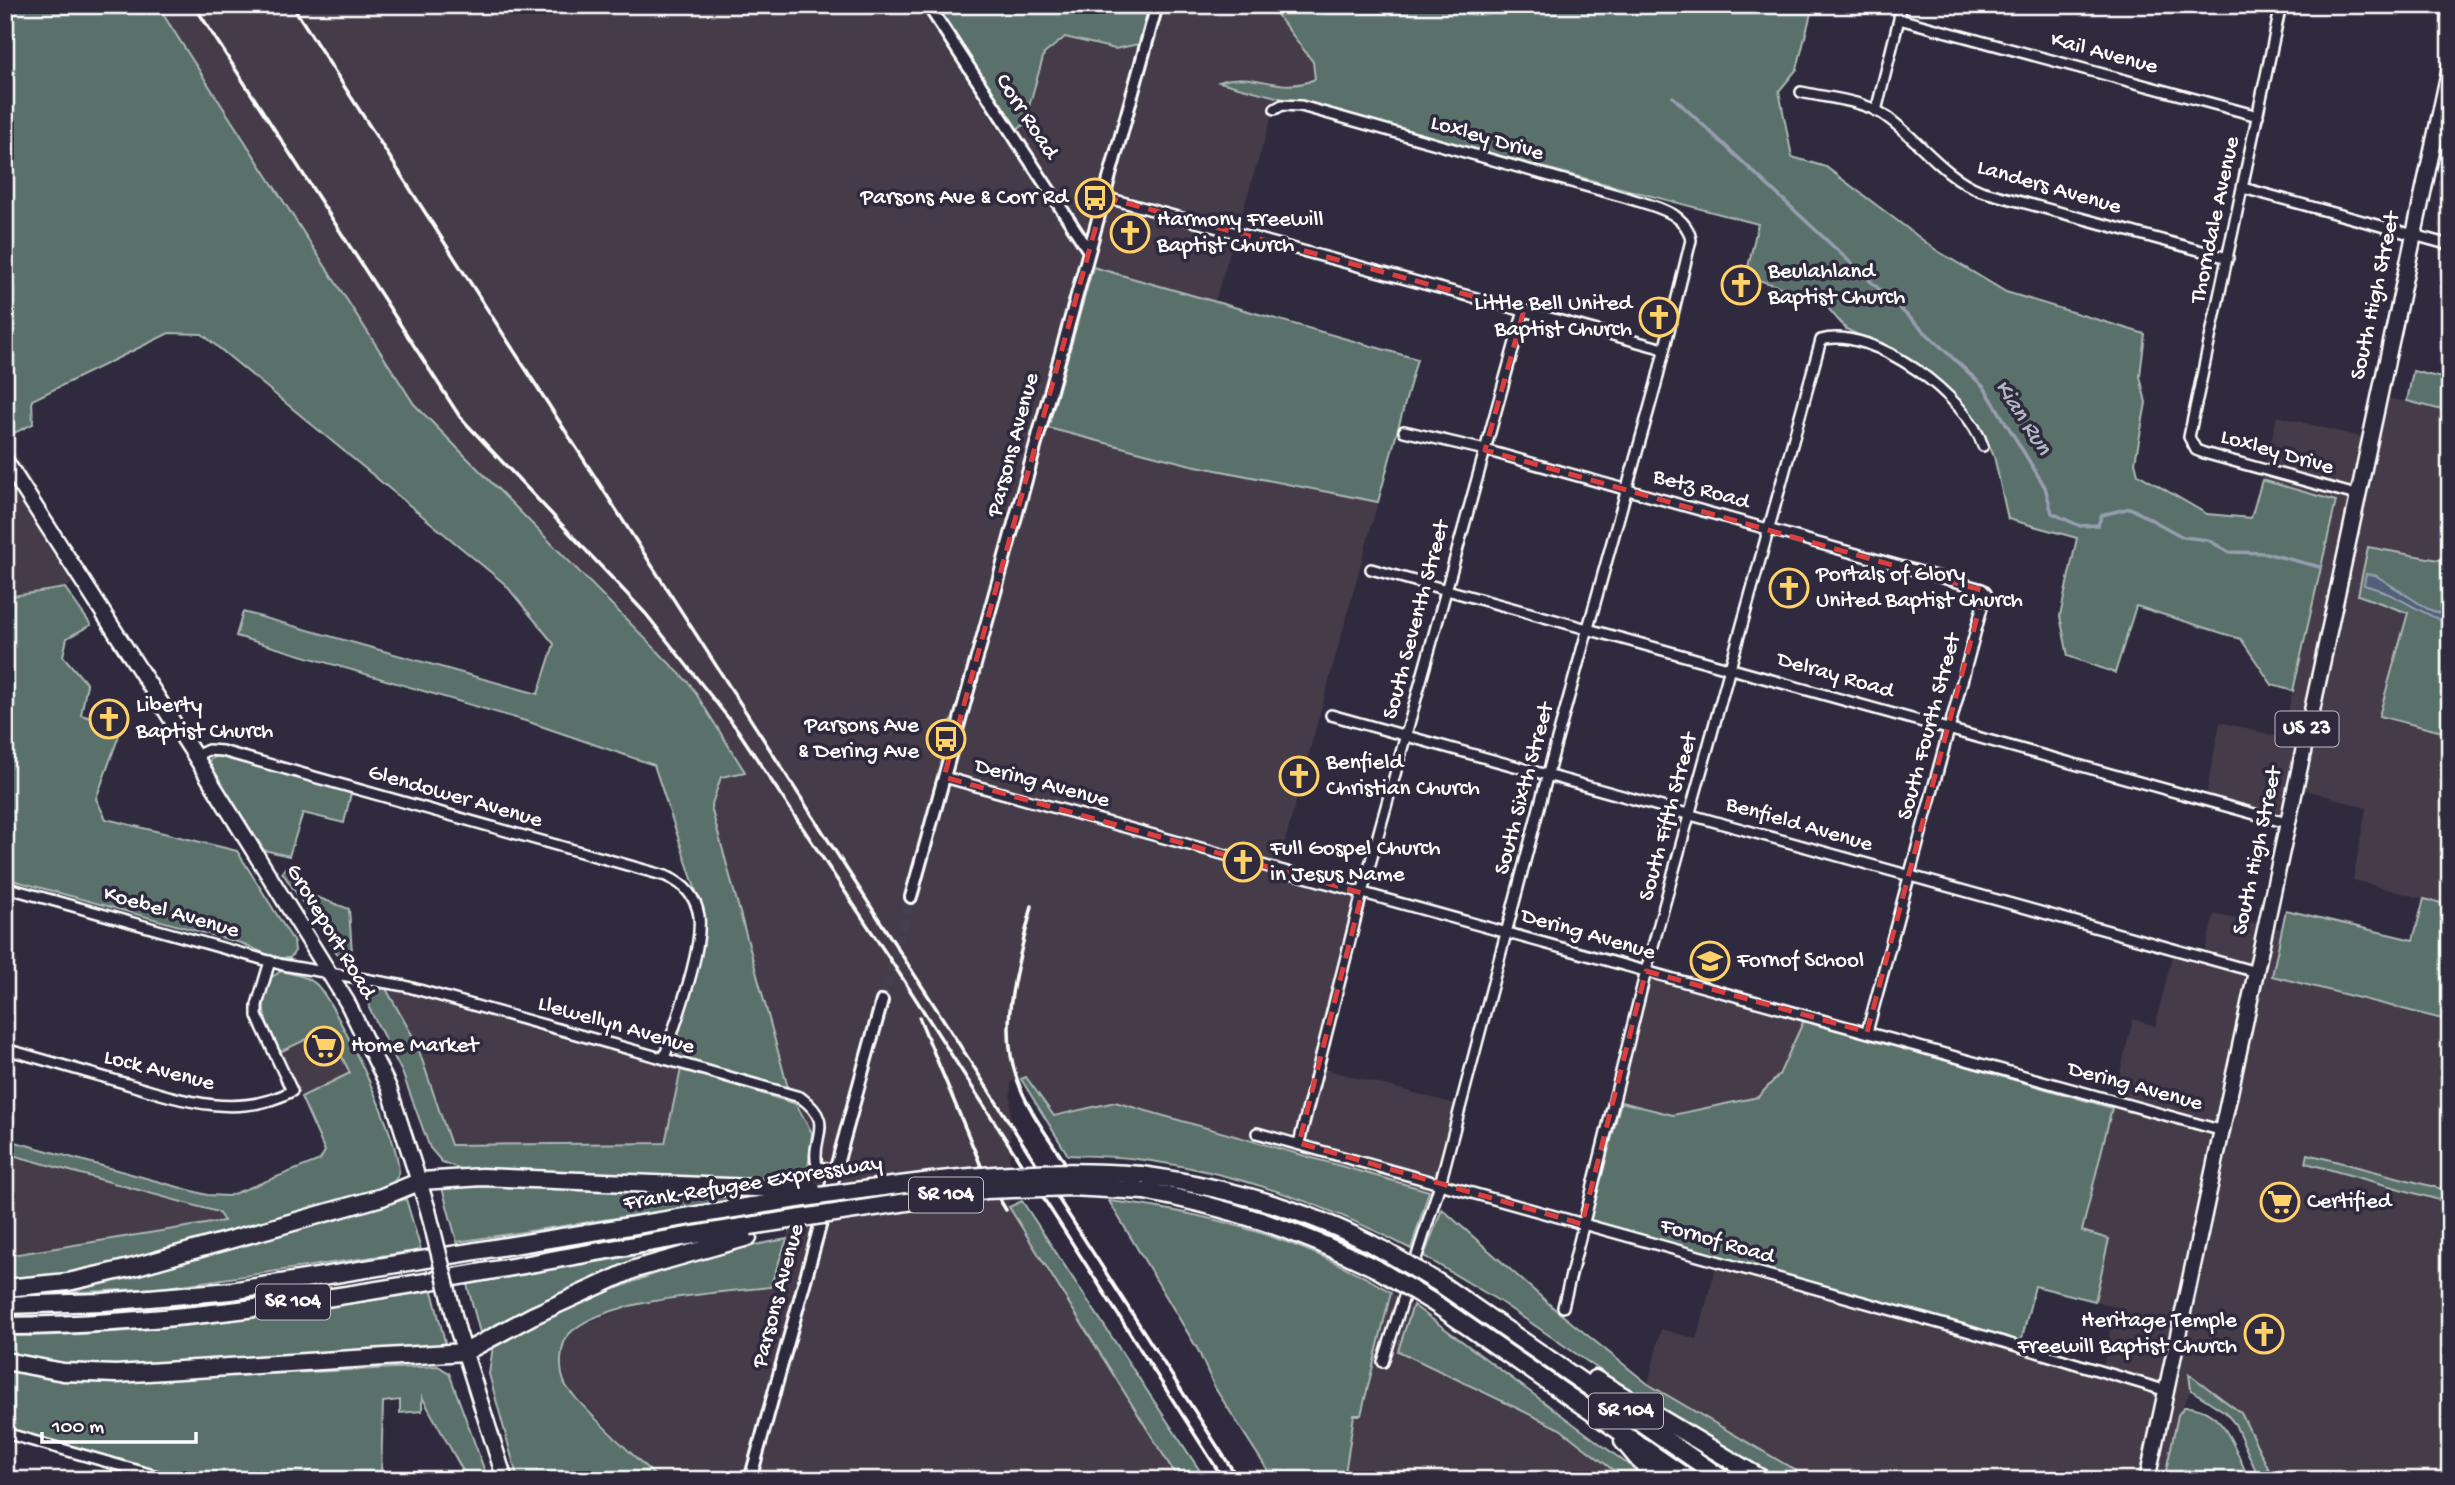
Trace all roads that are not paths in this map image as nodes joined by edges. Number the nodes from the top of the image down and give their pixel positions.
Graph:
1 (928, 5) edge
2 (1157, 5) edge
3 (1900, 5) edge
4 (2281, 5) edge
5 (2430, 5) edge
6 (2450, 10) edge
7 (1899, 19) junction
8 (2450, 67) edge
9 (1801, 92) dead end
10 (1275, 109) dead end
11 (1876, 111) junction
12 (2258, 116) junction
13 (2243, 188) junction
14 (1104, 197) junction
15 (1685, 223) joint
16 (2413, 234) junction
17 (2450, 245) edge
18 (1089, 251) junction
19 (2228, 258) junction
20 (1524, 310) junction
21 (1664, 349) junction
22 (1404, 431) dead end
23 (2191, 443) joint
24 (1983, 446) dead end
25 (1485, 450) junction
26 (5, 460) edge
27 (1627, 490) junction
28 (2356, 495) junction
29 (1769, 529) junction
30 (1371, 569) dead end
31 (1447, 590) junction
32 (1986, 593) joint
33 (1588, 629) junction
34 (1730, 667) junction
35 (1331, 715) dead end
36 (1950, 729) junction
37 (1405, 735) junction
38 (195, 756) junction
39 (1548, 775) junction
40 (944, 776) junction
41 (1689, 814) junction
42 (2287, 823) junction
43 (1909, 876) junction
44 (5, 887) edge
45 (1362, 892) junction
46 (911, 897) tunnel mouth
47 (1506, 932) junction
48 (270, 961) junction
49 (327, 971) junction
50 (1646, 971) junction
51 (2256, 972) junction
52 (882, 1001) tunnel mouth
53 (1867, 1032) junction
54 (5, 1049) edge
55 (664, 1059) junction
56 (2223, 1131) junction
57 (1257, 1133) dead end
58 (1299, 1143) junction
59 (835, 1172) junction
60 (421, 1181) junction
61 (1142, 1183) junction
62 (1440, 1184) junction
63 (860, 1190) junction
64 (1582, 1224) junction
65 (749, 1232) junction
66 (5, 1288) edge
67 (5, 1305) edge
68 (1563, 1307) dead end
69 (5, 1326) edge
70 (1528, 1342) junction
71 (465, 1352) junction
72 (5, 1361) edge
73 (1383, 1362) dead end
74 (2167, 1391) junction
75 (1611, 1426) junction
76 (5, 1433) edge
77 (171, 1480) edge
78 (505, 1480) edge
79 (750, 1480) edge
80 (1663, 1480) edge
81 (1690, 1480) edge
82 (1724, 1480) edge
83 (1763, 1480) edge
84 (2147, 1480) edge

1 - 18 street, Corr Road
2 - 14 street, Parsons Avenue
3 - 7 street
4 - 12 street, Thorndale Avenue
5 - 6 street
7 - 11 street
7 - 12 street, Kail Avenue
8 - 16 main road, South High Street / US 23
9 - 11 street, Landers Avenue
10 - 15 street, Loxley Drive
11 - 19 street, Landers Avenue
12 - 13 street, Thorndale Avenue
13 - 16 street
13 - 19 street, Thorndale Avenue
14 - 18 street, Parsons Avenue
14 - 20 street
15 - 21 street, South Sixth Street
16 - 17 street
16 - 28 main road, South High Street / US 23
18 - 40 street, Parsons Avenue
19 - 23 street, Thorndale Avenue
20 - 21 street
20 - 25 street, South Seventh Street
21 - 27 street, South Sixth Street
22 - 25 street, Betz Road
23 - 28 street, Loxley Drive
24 - 29 street, South Fifth Street
25 - 27 street, Betz Road
25 - 31 street, South Seventh Street
26 - 38 main road, Groveport Road
27 - 29 street, Betz Road
27 - 33 street, South Sixth Street
28 - 42 main road, South High Street / US 23
29 - 32 street, Betz Road
29 - 34 street, South Fifth Street
30 - 31 street, Delray Road
31 - 33 street, Delray Road
31 - 37 street, South Seventh Street
32 - 36 street, South Fourth Street
33 - 34 street, Delray Road
33 - 39 street, South Sixth Street
34 - 36 street, Delray Road
34 - 41 street, South Fifth Street
35 - 37 street, Benfield Avenue
36 - 42 street, Delray Road
36 - 43 street, South Fourth Street
37 - 39 street, Benfield Avenue
37 - 45 street, South Seventh Street
38 - 49 main road, Groveport Road
38 - 55 street, Glendower Avenue
39 - 41 street, Benfield Avenue
39 - 47 street, South Sixth Street
40 - 45 street, Dering Avenue
40 - 46 street, Parsons Avenue
41 - 43 street, Benfield Avenue
41 - 50 street, South Fifth Street
42 - 51 main road, South High Street / US 23
43 - 51 street, Benfield Avenue
43 - 53 street, South Fourth Street
44 - 48 street, Koebel Avenue
45 - 47 street, Dering Avenue
45 - 58 street, South Seventh Street
47 - 50 street, Dering Avenue
47 - 62 street, South Sixth Street
48 - 49 street, Koebel Avenue
48 - 54 street, Lock Avenue
49 - 55 street, Llewellyn Avenue
49 - 60 main road, Groveport Road
50 - 53 street, Dering Avenue
50 - 64 street, South Fifth Street
51 - 56 main road, South High Street / US 23
52 - 59 street, Parsons Avenue
53 - 56 street, Dering Avenue
55 - 59 street, Llewellyn Avenue
56 - 74 main road, South High Street / US 23
57 - 58 street, Fornof Road
58 - 62 street, Fornof Road
59 - 79 street, Parsons Avenue
60 - 63 highway, bridge
60 - 66 highway
60 - 71 main road, Groveport Road, bridge
61 - 63 highway, Frank-Refugee Expressway / SR 104, bridge
61 - 65 highway, Frank-Refugee Expressway / SR 104, bridge
61 - 70 highway, Frank-Refugee Expressway / SR 104, bridge
61 - 75 highway, Frank-Refugee Expressway / SR 104, bridge
62 - 64 street, Fornof Road
62 - 73 street, South Sixth Street
63 - 67 highway, Frank-Refugee Expressway / SR 104, bridge
64 - 68 street, South Fifth Street
64 - 74 street, Fornof Road
65 - 69 highway, Frank-Refugee Expressway / SR 104
65 - 71 highway
70 - 82 highway, Frank-Refugee Expressway / SR 104
70 - 83 highway
71 - 72 highway
71 - 78 main road, Groveport Road
74 - 84 main road, South High Street / US 23
75 - 80 highway
75 - 81 highway, Frank-Refugee Expressway / SR 104
76 - 77 street

